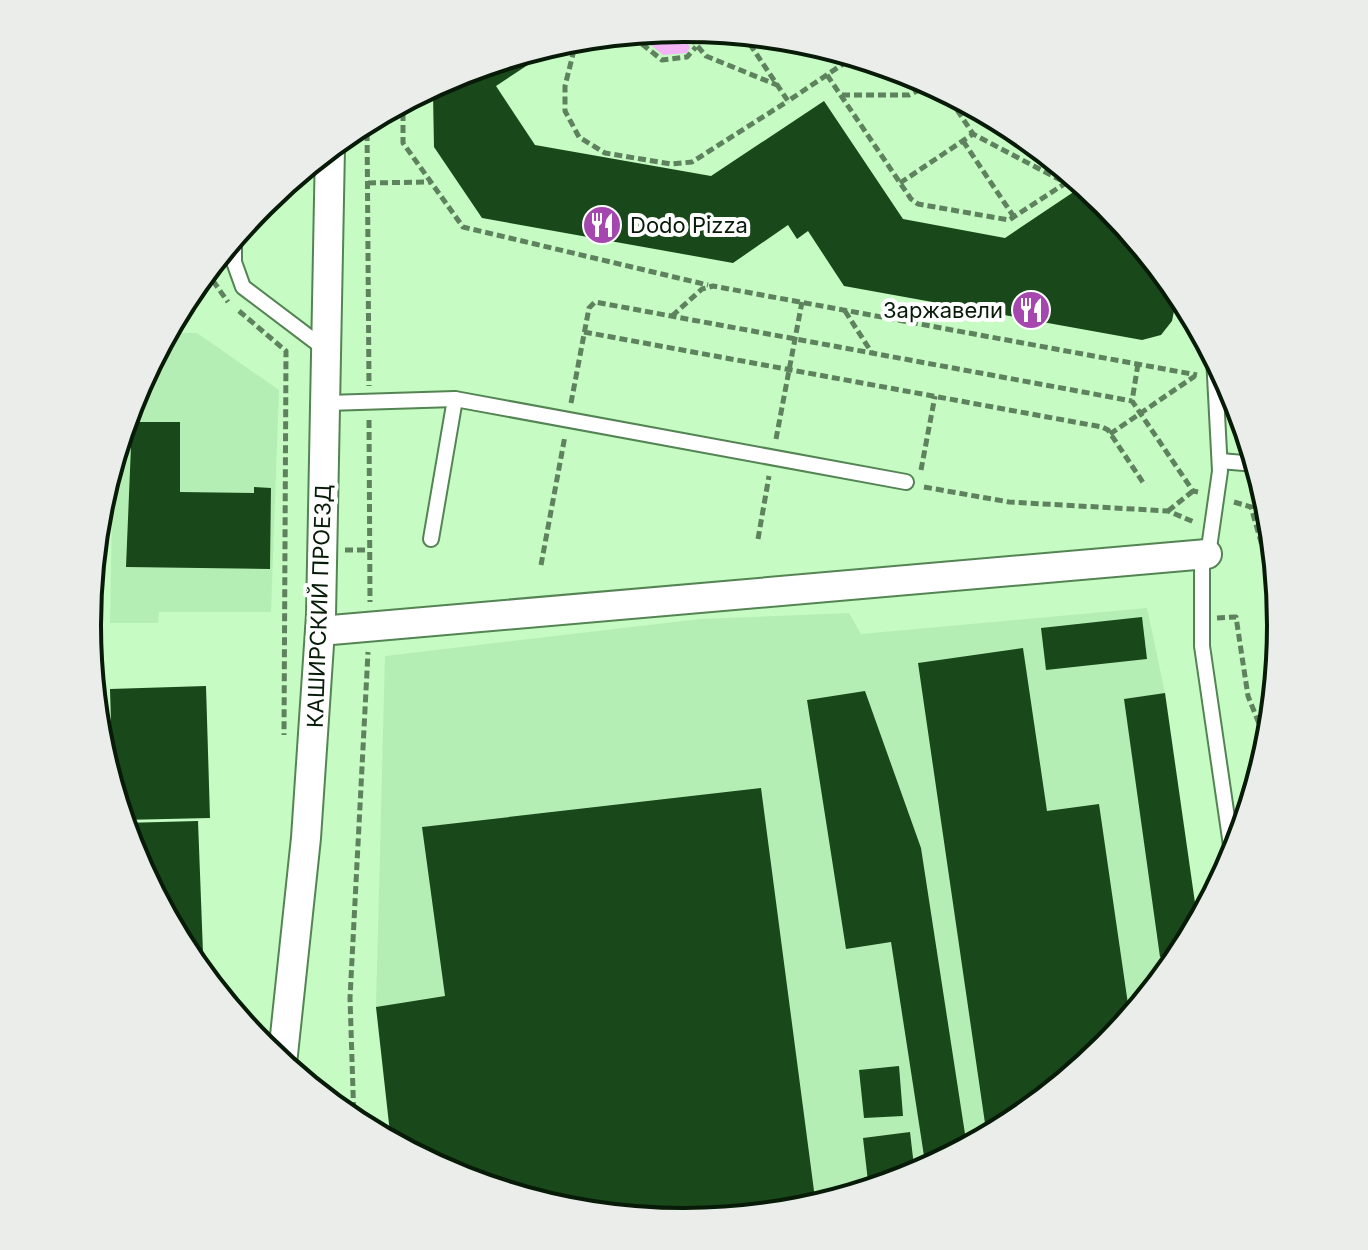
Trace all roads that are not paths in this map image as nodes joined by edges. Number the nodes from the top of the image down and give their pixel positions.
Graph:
1 (330, 161) edge
2 (234, 255) edge
3 (329, 351) junction
4 (1216, 386) edge
5 (455, 399) junction
6 (327, 403) junction
7 (1220, 461) junction
8 (1244, 463) edge
9 (906, 482) dead end
10 (431, 539) dead end
11 (1207, 554) junction
12 (320, 631) junction
13 (1229, 831) edge
14 (284, 1048) edge

1 - 3 street, КАШИРСКИЙ ПРОЕЗД
2 - 3 lane
3 - 6 street, КАШИРСКИЙ ПРОЕЗД
4 - 7 lane
5 - 6 lane
5 - 9 lane
5 - 10 lane
6 - 12 street, КАШИРСКИЙ ПРОЕЗД
7 - 8 lane
7 - 11 lane
11 - 12 street
11 - 13 lane
12 - 14 street, КАШИРСКИЙ ПРОЕЗД

